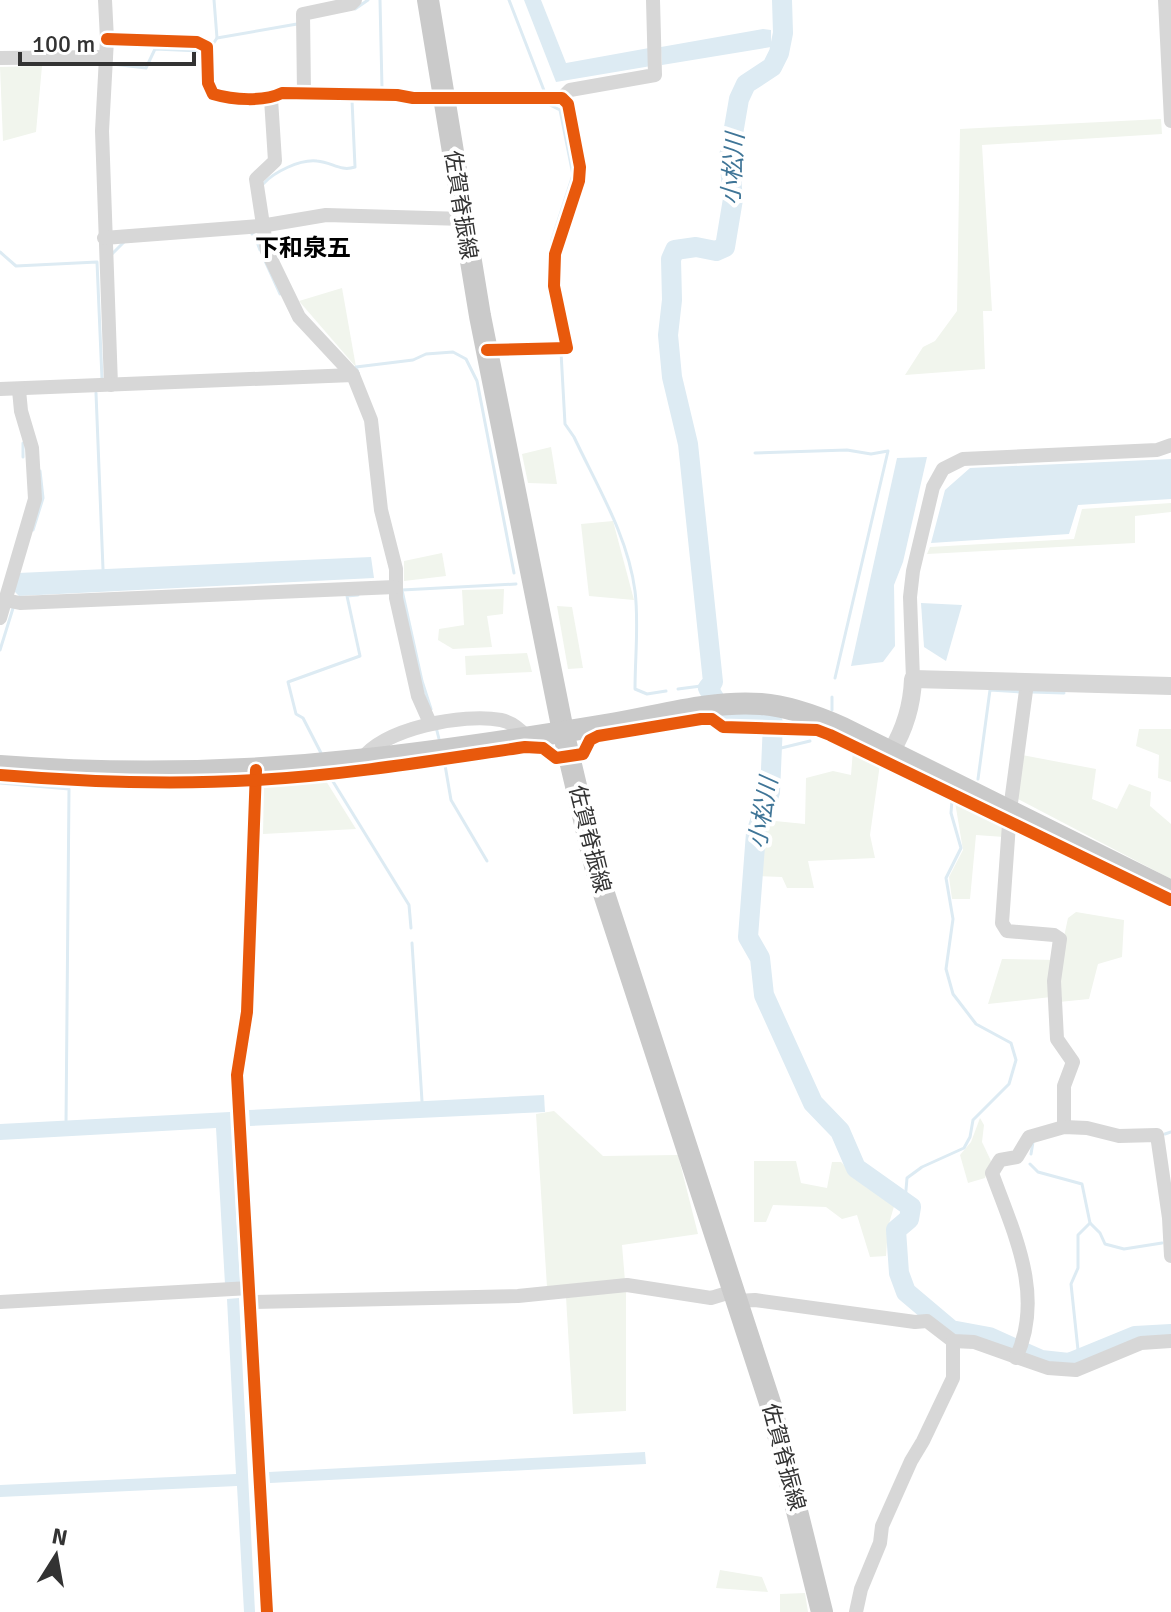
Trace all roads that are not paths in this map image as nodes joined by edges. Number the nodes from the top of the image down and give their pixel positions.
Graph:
1 (105, 0) edge
2 (355, 0) edge
3 (428, 0) edge
4 (653, 0) edge
5 (1165, 0) edge
6 (107, 39) junction
7 (106, 57) junction
8 (0, 58) edge
9 (304, 93) junction
10 (443, 97) junction
11 (562, 98) junction
12 (271, 99) junction
13 (1171, 121) edge
14 (464, 219) junction
15 (261, 226) junction
16 (104, 238) junction
17 (487, 350) junction
18 (353, 375) junction
19 (111, 385) junction
20 (0, 389) edge
21 (19, 390) junction
22 (1171, 445) edge
23 (395, 587) junction
24 (12, 601) junction
25 (0, 618) edge
26 (913, 679) junction
27 (1027, 683) junction
28 (1171, 686) edge
29 (430, 723) junction
30 (563, 731) junction
31 (527, 737) junction
32 (891, 752) junction
33 (361, 760) junction
34 (0, 766) edge
35 (256, 770) junction
36 (1010, 810) junction
37 (1171, 891) edge
38 (1064, 1127) junction
39 (1170, 1219) edge
40 (1171, 1256) edge
41 (241, 1292) junction
42 (736, 1296) junction
43 (0, 1302) edge
44 (953, 1341) junction
45 (1171, 1341) edge
46 (1016, 1358) junction
47 (267, 1612) edge
48 (822, 1612) edge
49 (856, 1612) edge

1 - 6 street
2 - 9 street
3 - 10 main road, 佐賀脊振線
4 - 11 street
5 - 13 street
6 - 7 street
6 - 12 street
7 - 8 street
7 - 16 street
9 - 10 street
9 - 12 street
10 - 11 street
10 - 14 main road, 佐賀脊振線
11 - 17 street
12 - 15 street
14 - 15 street
14 - 17 main road, 佐賀脊振線
15 - 16 street
15 - 18 street
16 - 19 street
17 - 30 main road, 佐賀脊振線
18 - 19 street
18 - 23 street
19 - 21 street
20 - 21 street
21 - 24 street
22 - 26 street
23 - 24 street
23 - 29 street
24 - 25 street
26 - 27 street
26 - 32 street
27 - 28 street
27 - 36 street
29 - 31 street
29 - 33 street
30 - 31 main road
30 - 32 main road
30 - 42 main road, 佐賀脊振線
31 - 33 main road
32 - 36 main road
33 - 35 main road
34 - 35 main road
35 - 41 street
36 - 37 main road
36 - 38 street
38 - 39 street
38 - 46 street
39 - 40 street
41 - 42 street
41 - 43 street
41 - 47 street
42 - 44 street
42 - 48 main road, 佐賀脊振線
44 - 46 street
44 - 49 street
45 - 46 street

